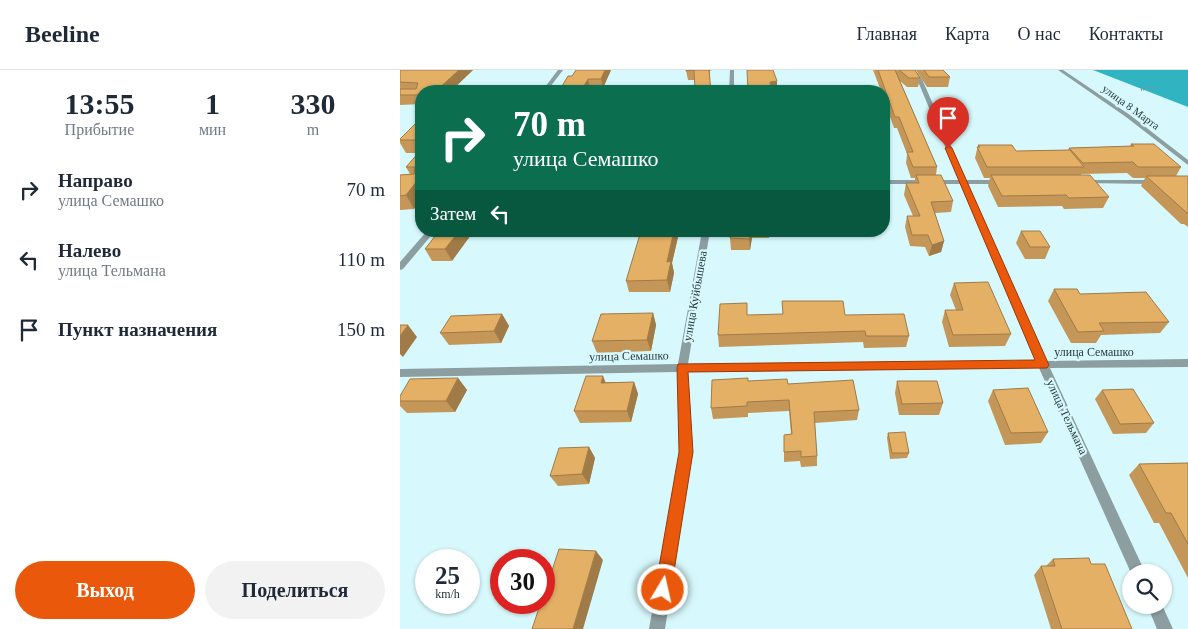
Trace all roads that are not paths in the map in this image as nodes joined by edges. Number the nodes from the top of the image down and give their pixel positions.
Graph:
1 (561, 70) edge
2 (732, 70) edge
3 (912, 70) edge
4 (1060, 70) edge
5 (549, 85) edge
6 (732, 85) edge
7 (1188, 163) edge
8 (890, 182) edge
9 (963, 182) junction
10 (1012, 182) edge
11 (1071, 182) edge
12 (1159, 182) edge
13 (426, 237) edge
14 (705, 237) edge
15 (400, 267) edge
16 (1188, 363) edge
17 (1043, 365) junction
18 (682, 368) junction
19 (400, 373) edge
20 (1134, 564) edge
21 (1158, 614) edge
22 (657, 629) edge
23 (1165, 629) edge

1 - 5 street
2 - 6 street
3 - 9 street, улица Тельмана
4 - 7 street, улица 8 Марта
8 - 9 street
9 - 10 street
9 - 17 street, улица Тельмана
11 - 12 street
13 - 15 street
14 - 18 street, улица Куйбышева
16 - 17 street, улица Семашко
17 - 18 street, улица Семашко
17 - 20 street, улица Тельмана
18 - 19 street, улица Семашко
18 - 22 street, улица Куйбышева
21 - 23 street

